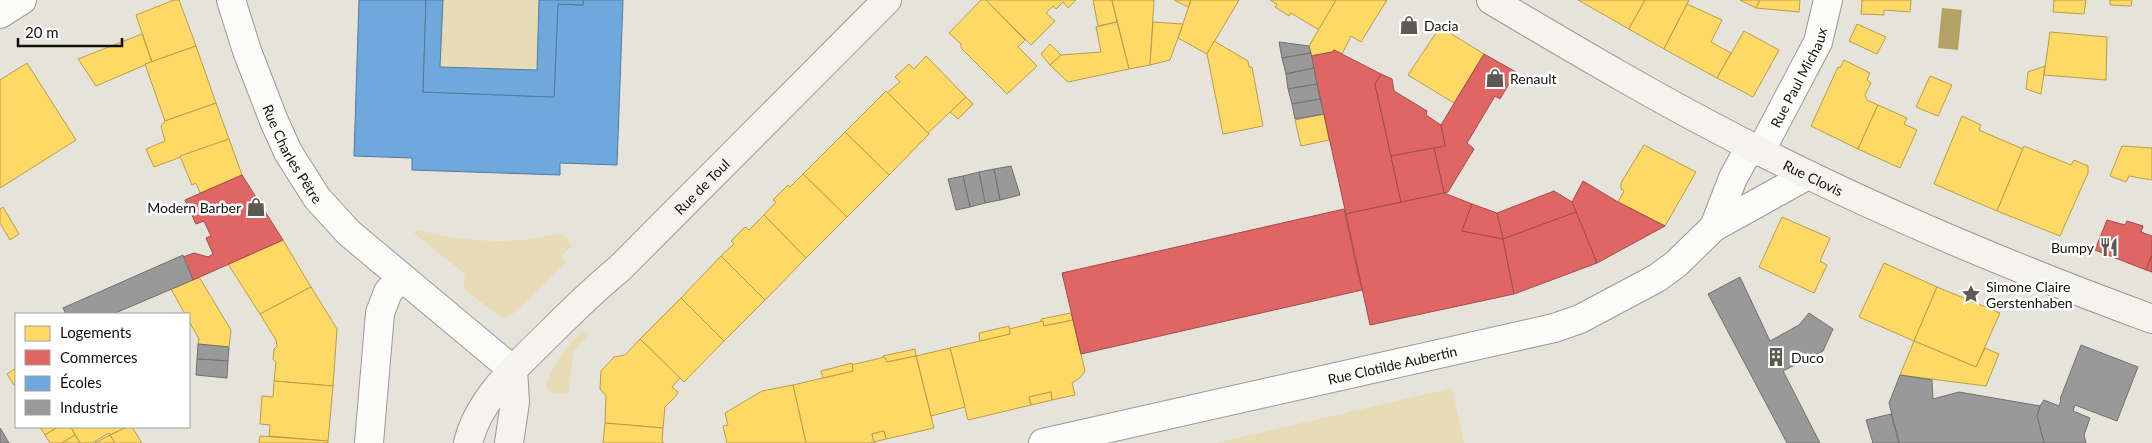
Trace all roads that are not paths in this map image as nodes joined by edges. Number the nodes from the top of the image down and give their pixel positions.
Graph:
1 (22, 0) edge
2 (231, 0) edge
3 (887, 0) edge
4 (1491, 0) edge
5 (1828, 0) edge
6 (0, 14) edge
7 (1755, 149) junction
8 (1808, 175) junction
9 (1714, 227) junction
10 (401, 278) junction
11 (2152, 319) edge
12 (513, 370) junction
13 (369, 443) edge
14 (468, 443) edge
15 (509, 443) edge
16 (1043, 443) edge

1 - 6 street
2 - 10 street, Rue Charles Pêtre
3 - 12 main road, Rue de Toul
4 - 7 main road, Rue Clovis
5 - 7 street, Rue Paul Michaux
7 - 8 main road, Rue Clovis
7 - 9 street, Rue Clotilde Aubertin
8 - 9 street, Rue Clotilde Aubertin
8 - 11 main road, Rue Clovis
9 - 16 street, Rue Clotilde Aubertin
10 - 12 street, Rue Charles Pêtre
10 - 13 street
12 - 14 main road
12 - 15 main road

